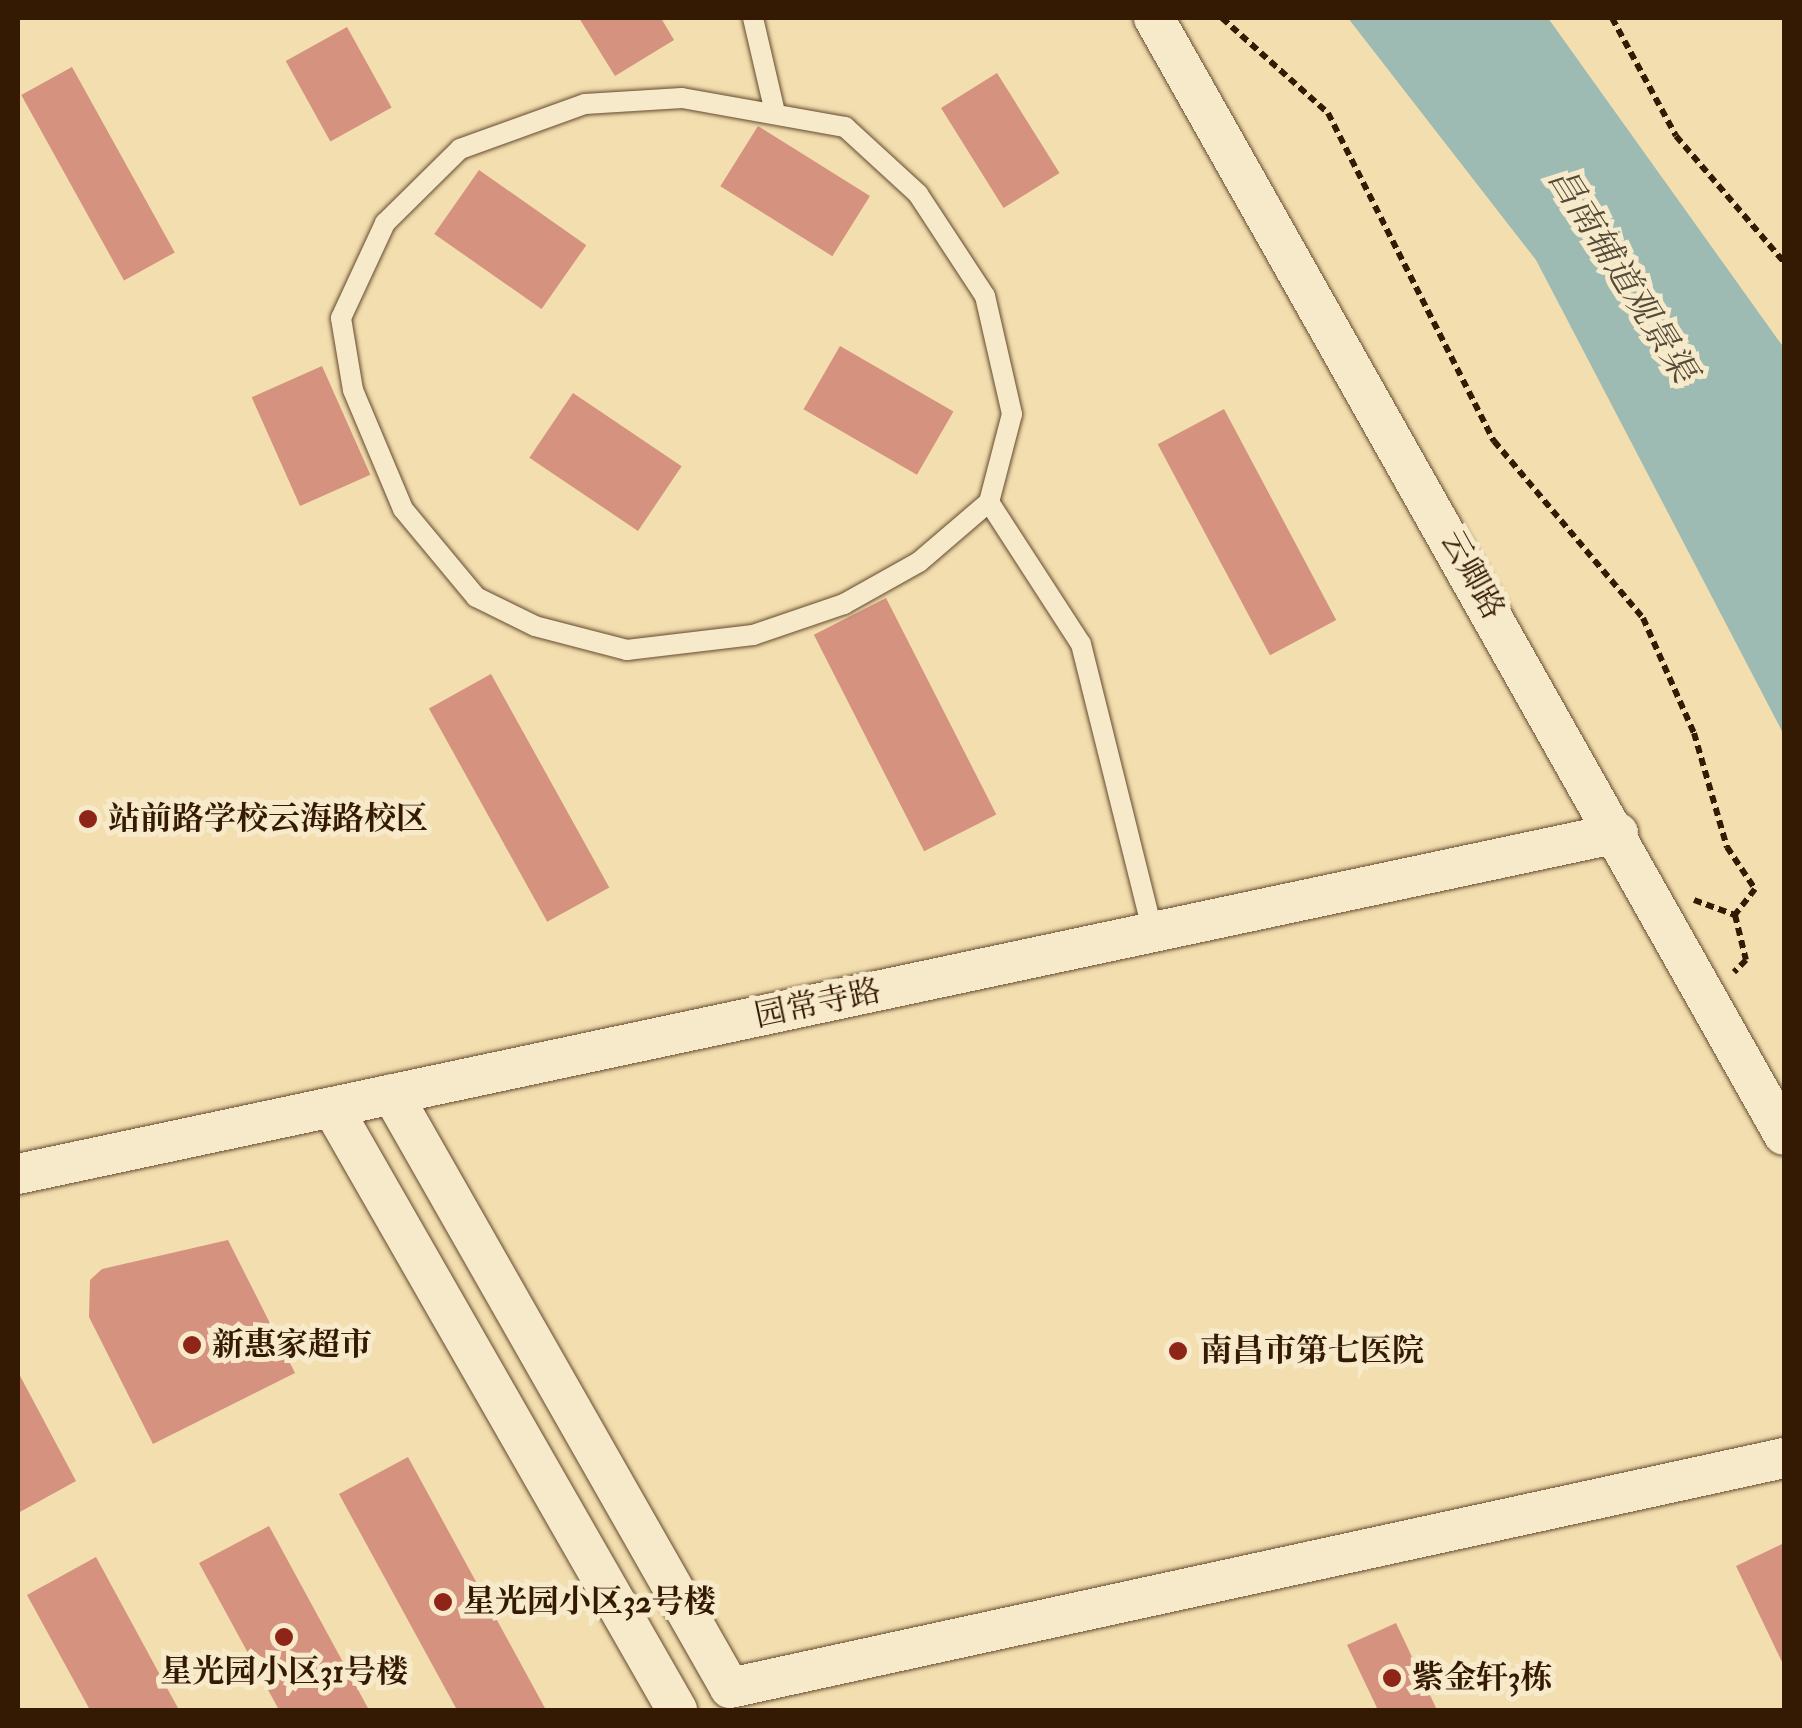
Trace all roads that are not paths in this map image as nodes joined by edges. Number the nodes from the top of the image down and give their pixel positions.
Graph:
1 (752, 18) edge
2 (1154, 18) edge
3 (774, 108) junction
4 (989, 502) junction
5 (1618, 833) junction
6 (1153, 932) junction
7 (392, 1094) junction
8 (332, 1108) junction
9 (1784, 1135) edge
10 (18, 1174) edge
11 (1784, 1458) edge
12 (730, 1688) junction
13 (674, 1706) edge

1 - 3 lane
2 - 5 street, 云卿路
3 - 4 lane
3 - 4 lane
4 - 6 lane
5 - 6 street, 园常寺路
5 - 9 street, 云卿路
6 - 7 street, 园常寺路
7 - 8 street, 园常寺路
7 - 12 street
8 - 10 street, 园常寺路
8 - 13 street
11 - 12 street
12 - 13 street

